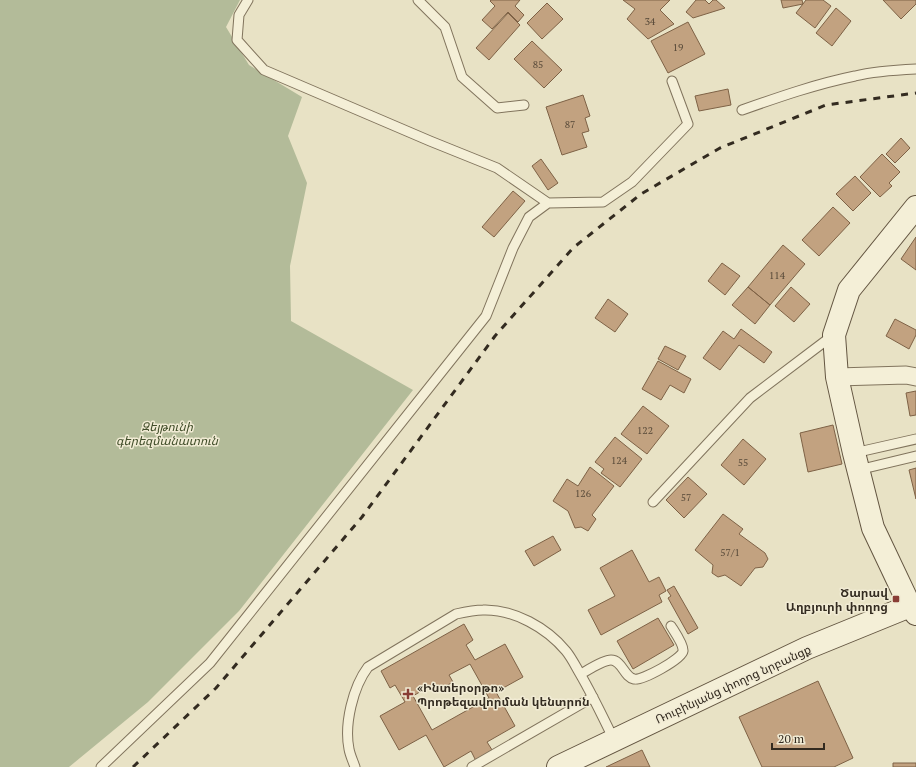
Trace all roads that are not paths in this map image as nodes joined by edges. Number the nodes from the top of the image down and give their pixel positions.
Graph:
1 (248, 0) edge
2 (418, 0) edge
3 (916, 69) edge
4 (672, 81) dead end
5 (524, 105) dead end
6 (742, 110) dead end
7 (548, 203) junction
8 (916, 207) edge
9 (834, 335) junction
10 (837, 377) junction
11 (916, 377) edge
12 (916, 439) edge
13 (916, 456) edge
14 (856, 462) junction
15 (653, 502) dead end
16 (913, 610) edge
17 (671, 626) dead end
18 (580, 674) junction
19 (593, 697) junction
20 (614, 740) junction
21 (101, 767) edge
22 (355, 767) edge
23 (472, 767) edge
24 (558, 767) edge

1 - 7 lane
2 - 5 lane
3 - 6 lane
4 - 7 lane
7 - 21 lane
8 - 9 main road
9 - 10 main road
9 - 15 lane
10 - 11 street
10 - 14 main road
12 - 14 lane
13 - 14 lane
14 - 16 main road
16 - 20 main road, Ռուբինյանց փողոց նրբանցք
17 - 18 lane
18 - 19 lane
18 - 22 lane
19 - 20 lane
19 - 23 lane
20 - 24 main road, Ռուբինյանց փողոց նրբանցք

